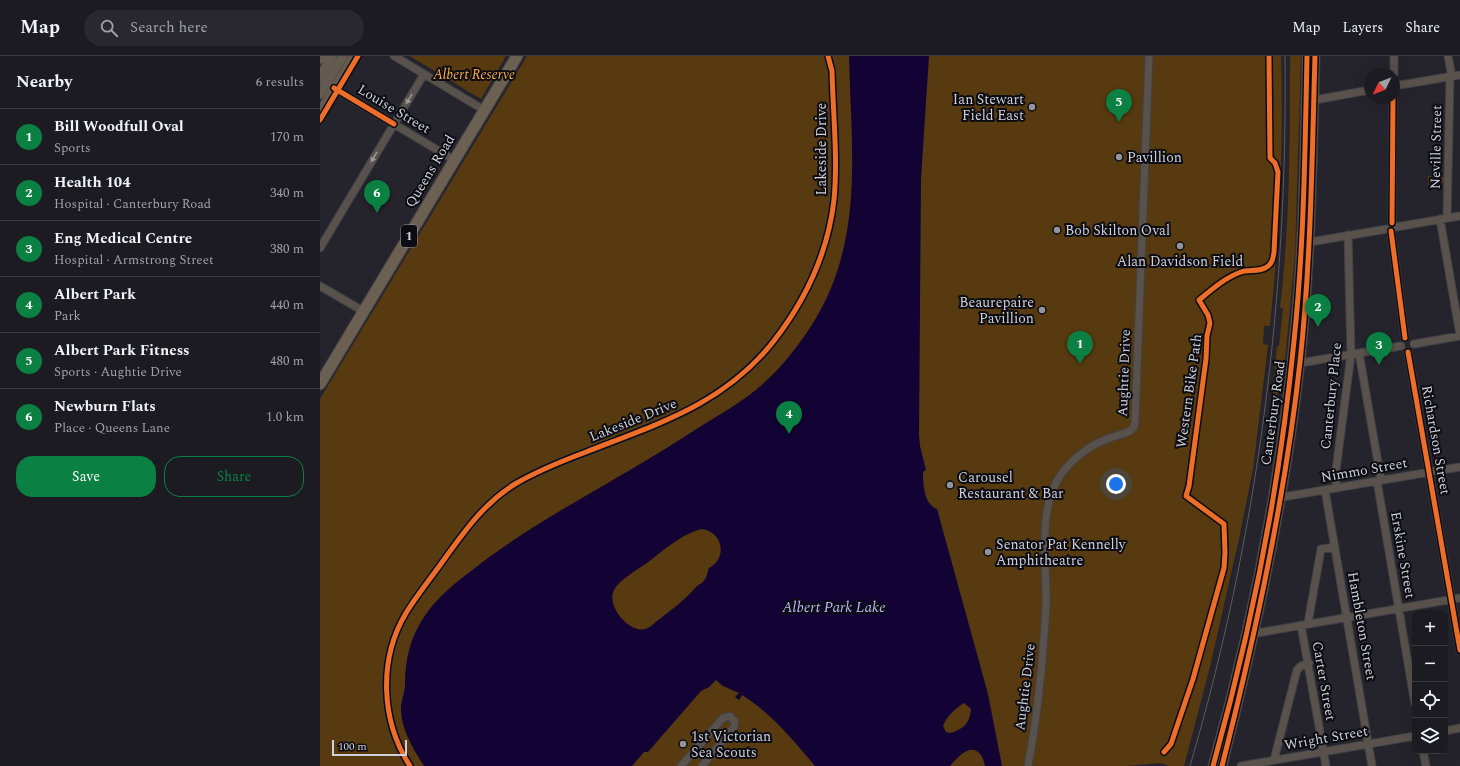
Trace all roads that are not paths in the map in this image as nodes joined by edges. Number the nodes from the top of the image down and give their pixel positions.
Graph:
1 (322, 56) edge
2 (332, 56) edge
3 (343, 56) edge
4 (354, 56) edge
5 (394, 56) edge
6 (517, 56) edge
7 (828, 56) edge
8 (1150, 56) edge
9 (1307, 56) edge
10 (1315, 56) edge
11 (1394, 56) edge
12 (1448, 56) edge
13 (320, 59) edge
14 (1394, 68) edge
15 (424, 74) junction
16 (1460, 75) edge
17 (1451, 77) junction
18 (322, 80) edge
19 (1400, 85) edge
20 (334, 88) junction
21 (1364, 91) edge
22 (320, 94) edge
23 (1310, 101) junction
24 (1393, 104) edge
25 (484, 110) junction
26 (320, 112) edge
27 (394, 124) junction
28 (454, 160) junction
29 (1460, 216) edge
30 (1444, 219) junction
31 (1391, 227) junction
32 (1348, 235) junction
33 (1305, 242) junction
34 (320, 248) edge
35 (320, 286) edge
36 (363, 311) junction
37 (1460, 336) edge
38 (1405, 338) junction
39 (1414, 344) junction
40 (1400, 346) junction
41 (1408, 352) junction
42 (1360, 353) junction
43 (1351, 354) junction
44 (1300, 363) junction
45 (320, 384) edge
46 (1460, 467) edge
47 (1430, 472) junction
48 (1379, 481) junction
49 (1337, 488) junction
50 (1325, 490) junction
51 (1277, 498) junction
52 (1335, 546) junction
53 (1460, 598) edge
54 (1451, 599) junction
55 (1399, 608) junction
56 (1347, 617) junction
57 (1304, 624) junction
58 (1250, 634) junction
59 (1460, 650) edge
60 (1309, 663) junction
61 (1412, 686) edge
62 (1460, 728) edge
63 (1448, 730) edge
64 (1412, 737) edge
65 (1369, 744) junction
66 (1323, 752) junction
67 (1424, 754) edge
68 (1272, 762) edge
69 (410, 766) edge
70 (681, 766) edge
71 (702, 766) edge
72 (1028, 766) edge
73 (1213, 766) edge
74 (1222, 766) edge
75 (1241, 766) edge
76 (1326, 766) edge
77 (1372, 766) edge
78 (1426, 766) edge

1 - 13 main road
2 - 18 main road
3 - 18 main road
4 - 20 main road
5 - 15 street
6 - 25 highway, Queens Road / 1
7 - 69 street, Lakeside Drive
8 - 72 street, Aughtie Drive
9 - 23 main road, Canterbury Road
10 - 23 main road, Canterbury Road
11 - 14 street
12 - 17 street, Neville Street
15 - 25 street
15 -> 27 street
16 - 17 street
17 - 19 street
17 - 30 street, Neville Street
18 - 20 street, Louise Street
18 - 22 main road
20 - 26 main road
20 - 27 street, Louise Street
21 - 23 street
23 - 33 main road, Canterbury Road
24 - 31 street
25 - 28 highway, Queens Road / 1
27 - 28 street, Louise Street
27 -> 34 street
28 - 36 highway, Queens Road / 1
29 - 30 street
30 - 31 street
30 - 37 street, Neville Street
31 - 32 street
31 - 38 street
32 - 33 street
32 - 43 street, Canterbury Place
33 - 44 main road, Canterbury Road
33 - 51 main road, Canterbury Road
35 - 36 street
36 - 45 highway, Queens Road / 1
37 - 39 street
38 - 39 street
38 - 40 street
39 - 41 street
40 - 41 street
40 - 42 street
41 - 47 street, Richardson Street
42 - 43 street
42 - 48 street, Erskine Street
43 - 44 street
43 - 49 street, Canterbury Place
44 - 51 main road, Canterbury Road
46 - 47 street, Nimmo Street
47 - 48 street, Nimmo Street
47 - 54 street, Richardson Street
48 - 49 street, Nimmo Street
48 - 55 street, Erskine Street
49 - 50 street, Nimmo Street
50 - 51 street, Nimmo Street
50 - 52 street, Hambleton Street
51 - 58 main road, Canterbury Road
52 - 56 street, Hambleton Street
52 - 57 street
53 - 54 street
54 - 55 street
54 - 59 street, Richardson Street
55 - 56 street
55 - 61 street, Erskine Street
56 - 57 street
56 - 65 street, Hambleton Street
57 - 58 street
57 - 60 street, Carter Street
58 - 73 main road, Canterbury Road
58 - 74 main road, Canterbury Road
60 - 66 street, Carter Street
60 - 68 street
62 - 63 street
64 - 65 street, Wright Street
65 - 66 street, Wright Street
65 - 77 street, Hambleton Street
66 - 68 street, Wright Street
66 - 76 street, Carter Street
67 - 78 street
68 - 75 street, Wright Street
70 - 71 street

